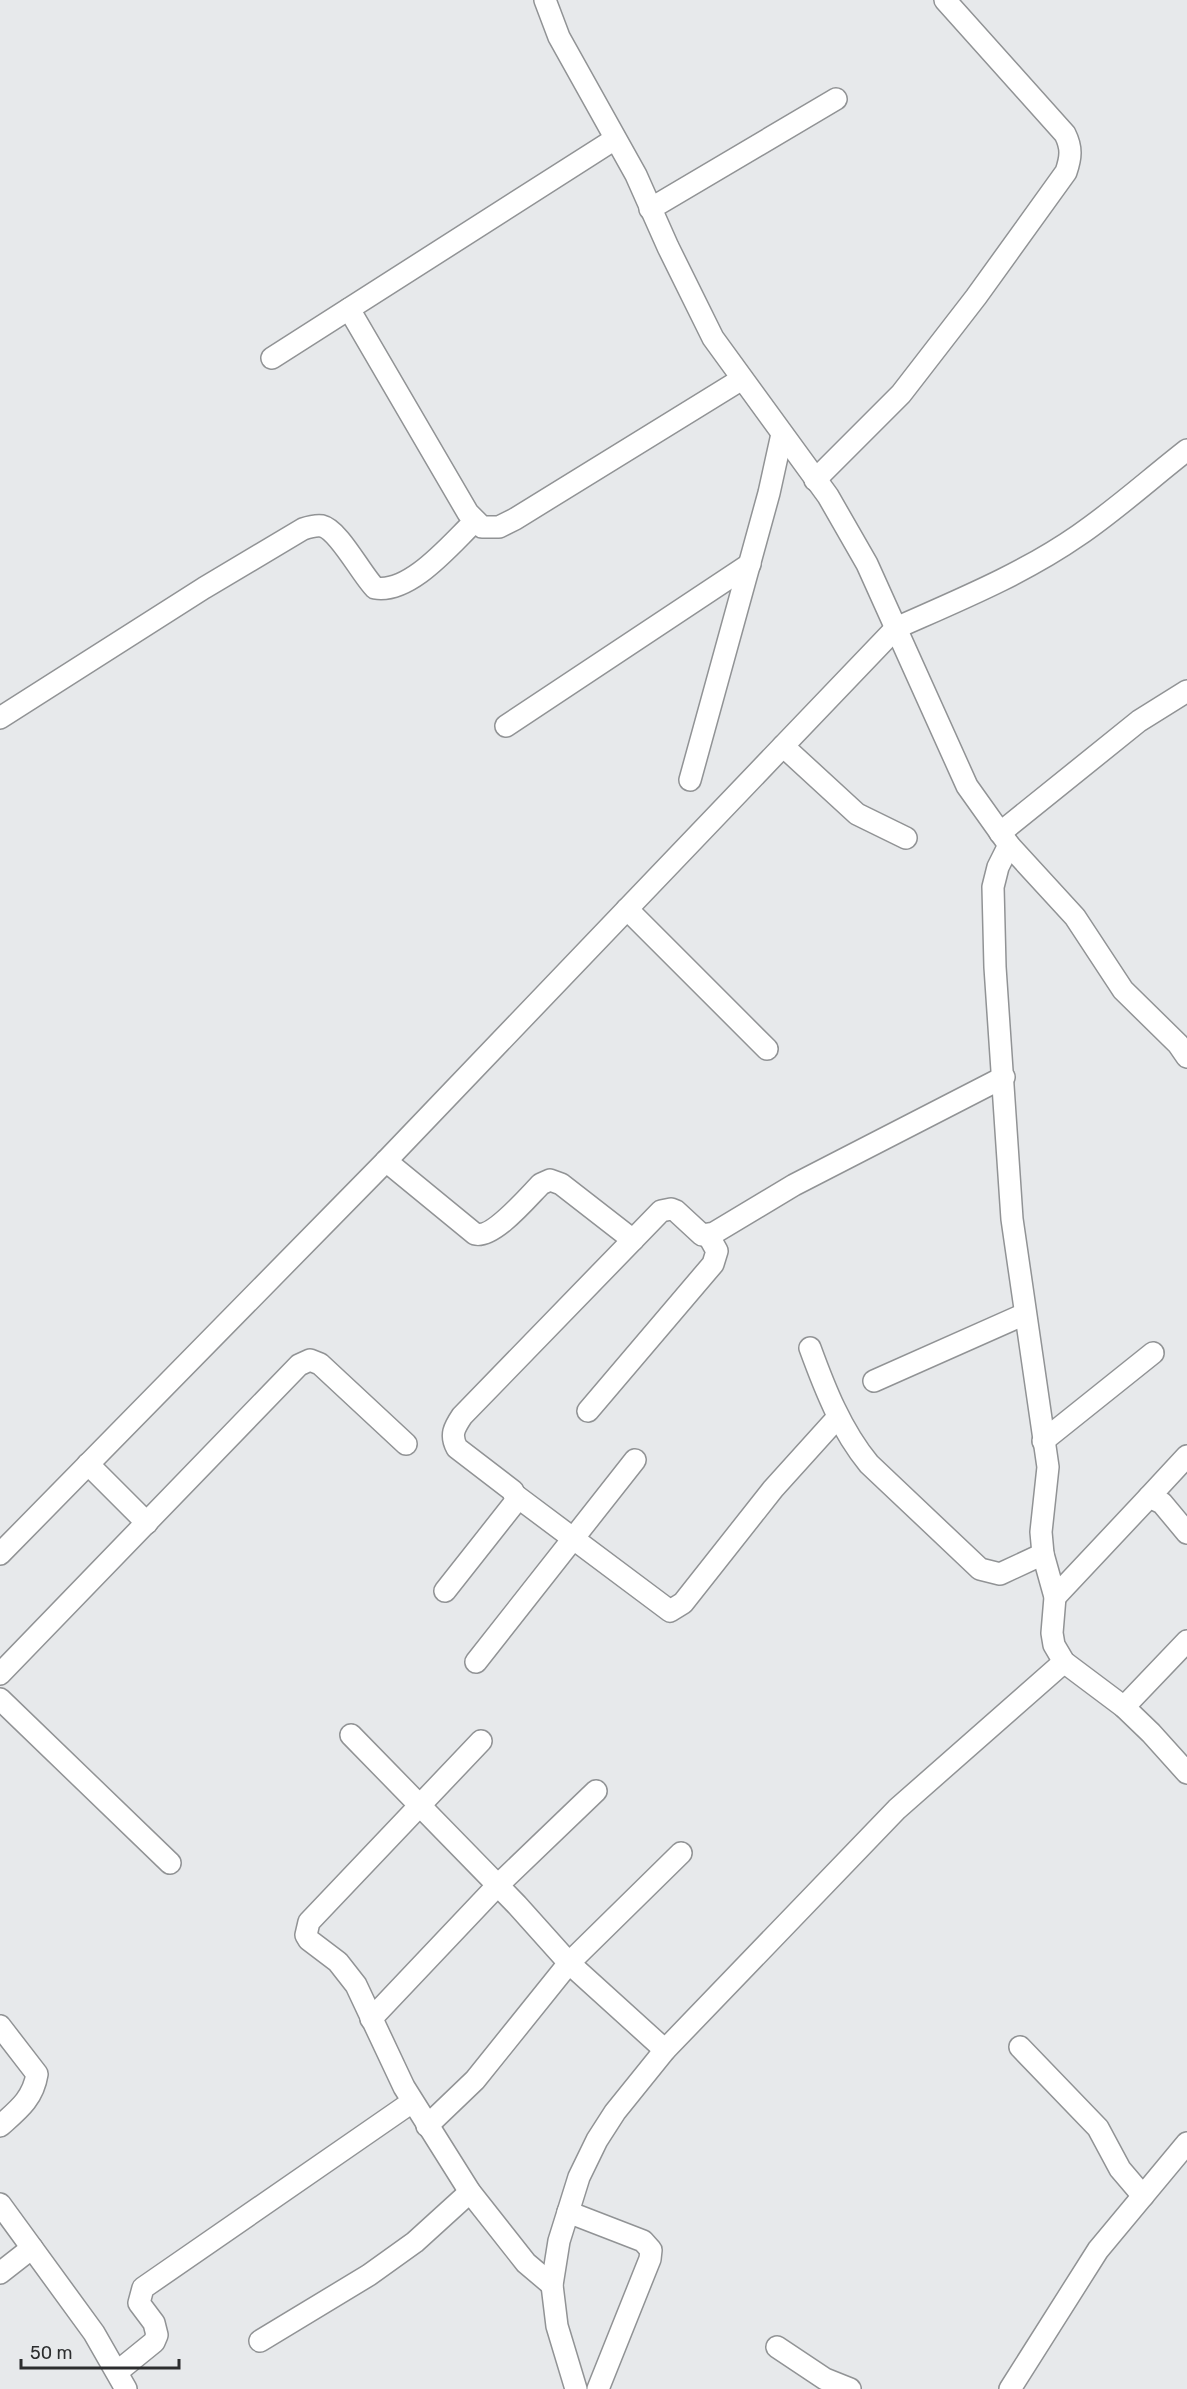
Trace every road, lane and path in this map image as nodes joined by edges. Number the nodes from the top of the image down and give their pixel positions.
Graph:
1 (545, 0) edge
2 (945, 0) edge
3 (836, 99) dead end
4 (615, 139) junction
5 (651, 209) junction
6 (349, 309) junction
7 (272, 358) dead end
8 (742, 379) junction
9 (782, 434) junction
10 (1187, 450) edge
11 (805, 466) junction
12 (474, 522) junction
13 (750, 564) junction
14 (896, 628) junction
15 (1187, 691) edge
16 (0, 718) edge
17 (506, 726) dead end
18 (783, 746) junction
19 (690, 780) dead end
20 (906, 838) dead end
21 (1004, 839) junction
22 (627, 909) junction
23 (766, 1049) dead end
24 (1187, 1057) edge
25 (1004, 1077) junction
26 (386, 1161) junction
27 (708, 1235) junction
28 (633, 1240) junction
29 (1025, 1314) junction
30 (810, 1348) dead end
31 (1153, 1353) dead end
32 (874, 1381) dead end
33 (588, 1411) dead end
34 (838, 1417) junction
35 (1043, 1441) junction
36 (406, 1444) dead end
37 (1187, 1456) edge
38 (635, 1460) dead end
39 (88, 1464) junction
40 (515, 1494) junction
41 (1149, 1497) junction
42 (147, 1523) junction
43 (1187, 1533) edge
44 (572, 1538) junction
45 (0, 1554) edge
46 (1043, 1554) junction
47 (445, 1590) dead end
48 (1055, 1596) junction
49 (1187, 1641) edge
50 (476, 1662) dead end
51 (1064, 1662) junction
52 (0, 1674) edge
53 (0, 1699) edge
54 (1124, 1707) junction
55 (351, 1735) dead end
56 (481, 1741) dead end
57 (1187, 1773) edge
58 (596, 1791) dead end
59 (419, 1806) junction
60 (681, 1852) dead end
61 (170, 1863) dead end
62 (496, 1887) junction
63 (569, 1963) junction
64 (372, 2019) junction
65 (0, 2026) edge
66 (1020, 2047) dead end
67 (665, 2050) junction
68 (412, 2102) junction
69 (0, 2126) edge
70 (428, 2126) junction
71 (1187, 2143) edge
72 (470, 2192) junction
73 (1143, 2196) junction
74 (0, 2204) edge
75 (568, 2212) junction
76 (32, 2248) junction
77 (0, 2273) edge
78 (552, 2285) junction
79 (260, 2341) dead end
80 (777, 2347) dead end
81 (121, 2381) edge
82 (576, 2389) edge
83 (598, 2389) edge
84 (850, 2389) edge
85 (1010, 2389) edge

1 - 4 street
2 - 11 street
3 - 5 street
4 - 5 street
4 - 6 street
5 - 8 street
6 - 7 street
6 - 12 street
8 - 9 street
8 - 12 street
9 - 11 street
9 - 13 street
10 - 14 street
11 - 14 street
12 - 16 street
13 - 17 street
13 - 19 street
14 - 18 street
14 - 21 street
15 - 21 street
18 - 20 street
18 - 22 street
21 - 24 street
21 - 25 street
22 - 23 street
22 - 26 street
25 - 27 street
25 - 29 street
26 - 28 street
26 - 39 street
27 - 28 street
27 - 33 street
28 - 40 street
29 - 32 street
29 - 35 street
30 - 34 street
31 - 35 street
34 - 44 street
34 - 46 street
35 - 46 street
36 - 42 street
37 - 41 street
38 - 44 street
39 - 42 street
39 - 45 street
40 - 44 street
40 - 47 street
41 - 43 street
41 - 48 street
42 - 52 street
44 - 50 street
46 - 48 street
48 - 51 street
49 - 54 street
51 - 54 street
51 - 67 street
53 - 61 street
54 - 57 street
55 - 59 street
56 - 59 street
58 - 62 street
59 - 62 street
59 - 64 street
60 - 63 street
62 - 63 street
62 - 64 street
63 - 67 street
63 - 70 street
64 - 68 street
65 - 69 street
66 - 73 street
67 - 75 street
68 - 70 street
68 - 81 street
70 - 72 street
71 - 73 street
72 - 78 street
72 - 79 street
73 - 85 street
74 - 76 street
75 - 78 street
75 - 83 street
76 - 77 street
76 - 81 street
78 - 82 street
80 - 84 street

